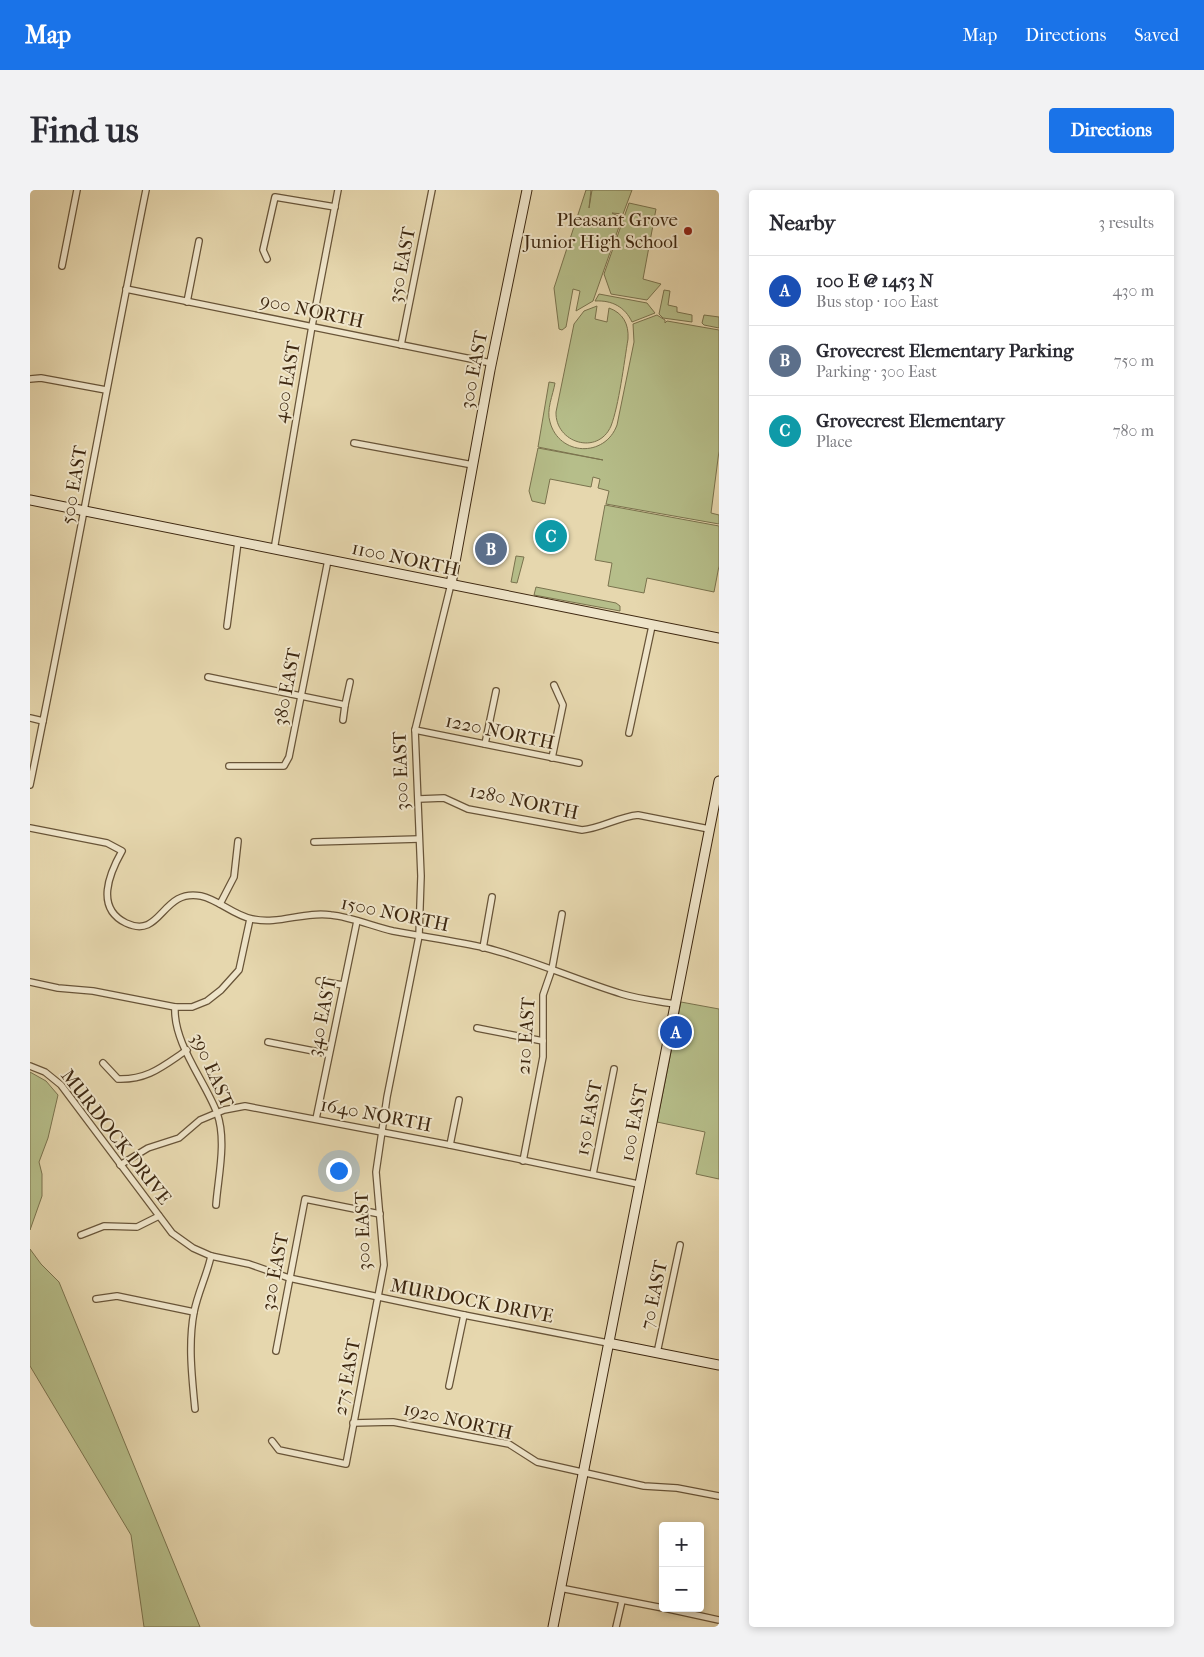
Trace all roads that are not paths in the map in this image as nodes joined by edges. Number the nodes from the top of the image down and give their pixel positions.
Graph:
1 (77, 190) edge
2 (146, 190) edge
3 (338, 190) edge
4 (432, 190) edge
5 (527, 190) edge
6 (335, 207) junction
7 (199, 240) dead end
8 (267, 259) dead end
9 (62, 266) dead end
10 (126, 289) junction
11 (187, 302) junction
12 (312, 326) junction
13 (401, 345) junction
14 (491, 363) junction
15 (30, 379) edge
16 (106, 390) junction
17 (354, 443) dead end
18 (473, 465) junction
19 (30, 500) edge
20 (85, 511) junction
21 (238, 542) junction
22 (274, 550) junction
23 (328, 560) junction
24 (451, 584) junction
25 (227, 626) dead end
26 (652, 626) junction
27 (719, 638) edge
28 (208, 677) dead end
29 (350, 682) dead end
30 (554, 685) dead end
31 (496, 691) dead end
32 (301, 696) junction
33 (345, 705) junction
34 (30, 718) edge
35 (343, 720) dead end
36 (43, 721) junction
37 (415, 730) junction
38 (628, 733) dead end
39 (485, 744) junction
40 (552, 758) junction
41 (579, 763) dead end
42 (229, 766) dead end
43 (719, 780) edge
44 (30, 785) edge
45 (419, 799) junction
46 (30, 828) edge
47 (709, 829) junction
48 (419, 839) junction
49 (238, 840) dead end
50 (314, 842) dead end
51 (492, 896) dead end
52 (220, 904) junction
53 (562, 914) dead end
54 (250, 919) junction
55 (357, 921) junction
56 (419, 936) junction
57 (483, 948) junction
58 (552, 969) junction
59 (319, 981) dead end
60 (30, 982) edge
61 (344, 985) junction
62 (674, 1004) junction
63 (175, 1007) junction
64 (477, 1028) dead end
65 (543, 1041) junction
66 (268, 1042) dead end
67 (187, 1050) junction
68 (329, 1054) junction
69 (104, 1063) dead end
70 (30, 1066) edge
71 (614, 1069) dead end
72 (459, 1100) dead end
73 (217, 1114) junction
74 (316, 1119) junction
75 (384, 1132) junction
76 (450, 1145) junction
77 (522, 1161) junction
78 (120, 1166) junction
79 (593, 1174) junction
80 (638, 1184) junction
81 (216, 1205) dead end
82 (380, 1214) junction
83 (159, 1216) junction
84 (81, 1235) dead end
85 (680, 1244) dead end
86 (211, 1256) junction
87 (289, 1278) junction
88 (378, 1297) junction
89 (96, 1299) dead end
90 (194, 1312) junction
91 (464, 1315) junction
92 (608, 1343) junction
93 (276, 1352) dead end
94 (657, 1352) junction
95 (719, 1365) edge
96 (449, 1386) dead end
97 (195, 1410) dead end
98 (353, 1423) junction
99 (272, 1441) dead end
100 (582, 1473) junction
101 (719, 1496) edge
102 (560, 1588) junction
103 (622, 1601) junction
104 (659, 1607) edge
105 (682, 1612) edge
106 (719, 1620) edge
107 (553, 1627) edge
108 (616, 1627) edge

1 - 9 street
2 - 10 street, 500 EAST
3 - 6 street, 400 EAST
4 - 13 street, 350 EAST
5 - 14 street, 300 EAST
6 - 8 street
6 - 12 street, 400 EAST
7 - 11 street
10 - 11 street, 900 NORTH
10 - 16 street, 500 EAST
11 - 12 street, 900 NORTH
12 - 13 street, 900 NORTH
12 - 22 street, 400 EAST
13 - 14 street, 900 NORTH
14 - 18 street, 300 EAST
15 - 16 street
16 - 20 street, 500 EAST
17 - 18 street
18 - 24 street, 300 EAST
19 - 20 street, 1100 NORTH
20 - 21 street, 1100 NORTH
20 - 36 street, 500 EAST
21 - 22 street, 1100 NORTH
21 - 25 street
22 - 23 street, 1100 NORTH
23 - 24 street, 1100 NORTH
23 - 32 street, 380 EAST
24 - 26 street, 1100 NORTH
24 - 37 street, 300 EAST
26 - 27 street, 1100 NORTH
26 - 38 street
28 - 32 street
29 - 33 street
30 - 40 street
31 - 39 street
32 - 33 street
32 - 42 street, 380 EAST
33 - 35 street
34 - 36 street
36 - 44 street, 500 EAST
37 - 39 street, 1220 NORTH
37 - 45 street, 300 EAST
39 - 40 street, 1220 NORTH
40 - 41 street, 1220 NORTH
43 - 47 street, 100 EAST
45 - 47 street, 1280 NORTH
45 - 48 street, 300 EAST
46 - 52 street, 1500 NORTH
47 - 62 street, 100 EAST
48 - 50 street
48 - 56 street, 300 EAST
49 - 52 street
51 - 57 street
52 - 54 street, 1500 NORTH
53 - 58 street, 210 EAST
54 - 55 street, 1500 NORTH
54 - 63 street
55 - 56 street, 1500 NORTH
55 - 61 street, 340 EAST
56 - 57 street, 1500 NORTH
56 - 75 street, 300 EAST
57 - 58 street, 1500 NORTH
58 - 62 street, 1500 NORTH
58 - 65 street, 210 EAST
59 - 61 street
60 - 63 street
61 - 68 street, 340 EAST
62 - 80 street, 100 EAST
63 - 67 street, 390 EAST
64 - 65 street
65 - 77 street, 210 EAST
66 - 68 street
67 - 69 street
67 - 73 street, 390 EAST
68 - 74 street, 340 EAST
70 - 78 street, MURDOCK DRIVE
71 - 79 street, 150 EAST
72 - 76 street
73 - 74 street, 1640 NORTH
73 - 78 street, 1640 NORTH
73 - 81 street, 390 EAST
74 - 75 street, 1640 NORTH
75 - 76 street, 1640 NORTH
75 - 82 street, 300 EAST
76 - 77 street, 1640 NORTH
77 - 79 street, 1640 NORTH
78 - 83 street, MURDOCK DRIVE
79 - 80 street, 1640 NORTH
80 - 92 street, 100 EAST
82 - 87 street, 320 EAST
82 - 88 street, 300 EAST
83 - 84 street
83 - 86 street, MURDOCK DRIVE
85 - 94 street, 70 EAST
86 - 87 street, MURDOCK DRIVE
86 - 90 street
87 - 88 street, MURDOCK DRIVE
87 - 93 street, 320 EAST
88 - 91 street, MURDOCK DRIVE
88 - 98 street, 275 EAST
89 - 90 street
90 - 97 street
91 - 92 street, MURDOCK DRIVE
91 - 96 street
92 - 94 street
92 - 100 street, 100 EAST
94 - 95 street
98 - 99 street, 275 EAST
98 - 100 street, 1920 NORTH
100 - 101 street, 1920 NORTH
100 - 102 street, 100 EAST
102 - 103 street
102 - 107 street, 100 EAST
103 - 104 street
103 - 108 street
105 - 106 street

